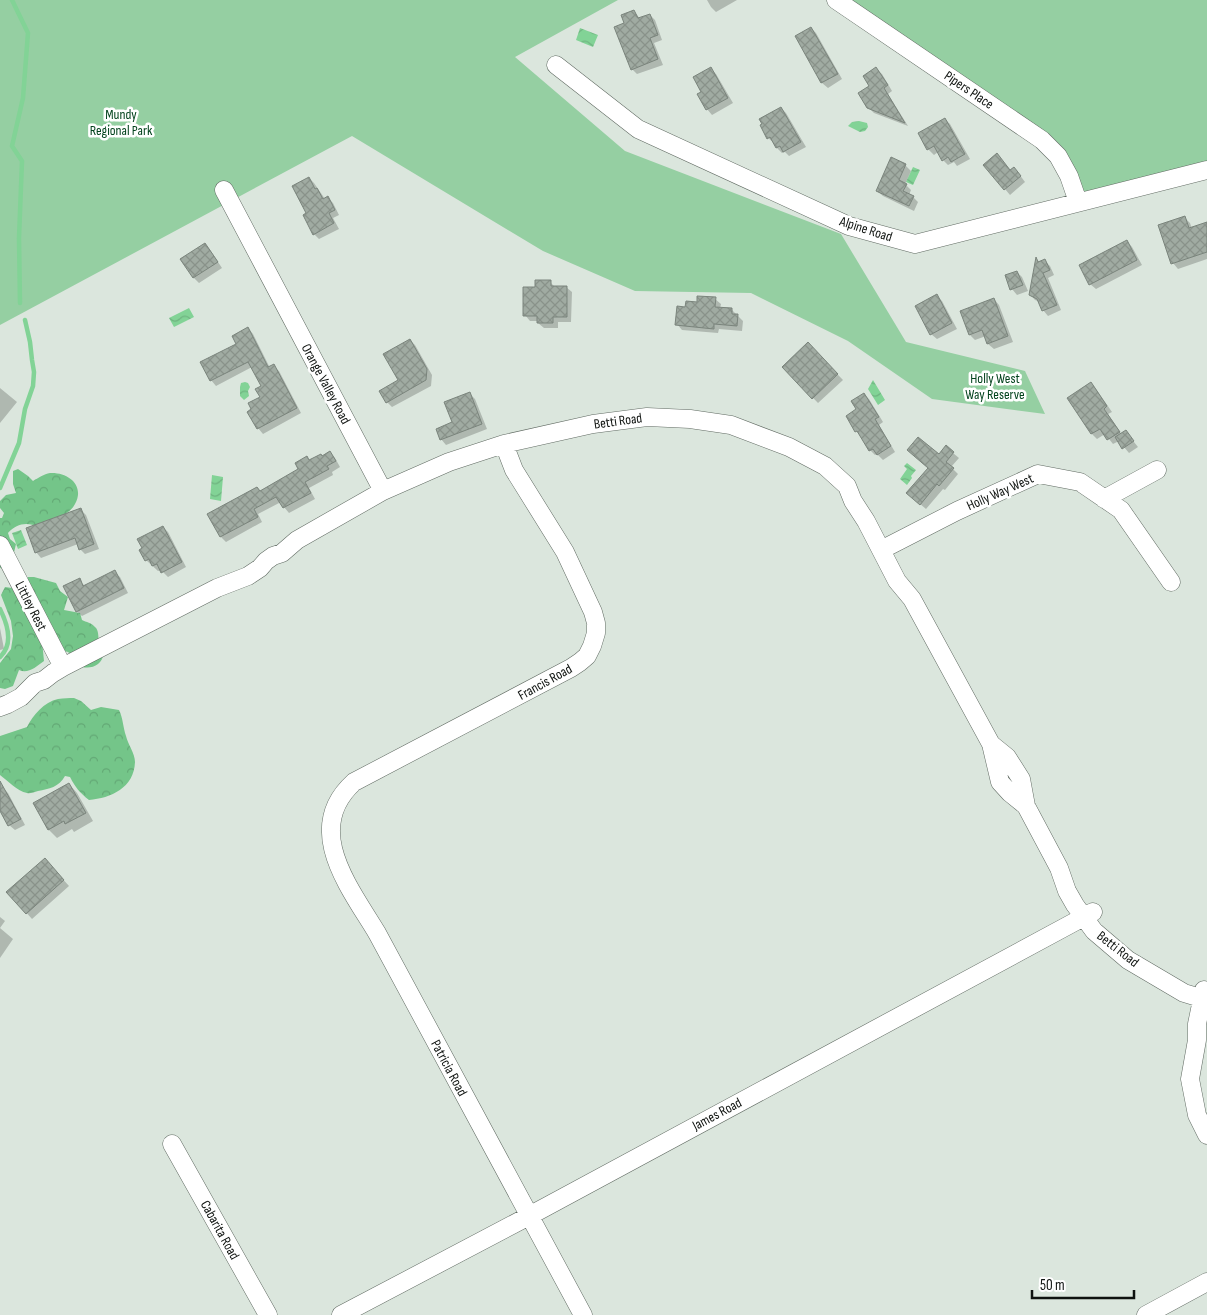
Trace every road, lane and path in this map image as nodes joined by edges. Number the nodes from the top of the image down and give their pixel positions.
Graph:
1 (836, 0) edge
2 (556, 65) dead end
3 (1207, 170) edge
4 (224, 190) dead end
5 (1078, 202) junction
6 (504, 444) junction
7 (1157, 470) dead end
8 (383, 491) junction
9 (1104, 499) junction
10 (0, 545) edge
11 (885, 548) junction
12 (1171, 582) dead end
13 (58, 670) junction
14 (0, 699) edge
15 (0, 707) edge
16 (332, 817) joint
17 (1088, 914) junction
18 (1205, 995) edge
19 (1207, 1024) edge
20 (1197, 1040) junction
21 (1207, 1135) edge
22 (172, 1144) dead end
23 (528, 1216) junction
24 (1207, 1282) edge
25 (268, 1315) edge
26 (341, 1315) edge
27 (583, 1315) edge
28 (1146, 1315) edge

1 - 5 street, Pipers Place
2 - 5 street, Alpine Road
3 - 5 street, Alpine Road
4 - 8 street, Orange Valley Road
6 - 8 street, Betti Road
6 - 11 street, Betti Road
6 - 16 street, Francis Road
7 - 9 street
8 - 13 street
9 - 11 street, Holly Way West
9 - 12 street, Holly Way West
10 - 13 street, Littley Rest
11 - 17 street, Betti Road
13 - 14 street
13 - 15 street
16 - 23 street, Patricia Road
17 - 18 street, Betti Road
17 - 23 street, James Road
18 - 20 street
19 - 20 street
20 - 21 street
22 - 25 street, Cabarita Road
23 - 26 street, James Road
23 - 27 street, Patricia Road
24 - 28 street

